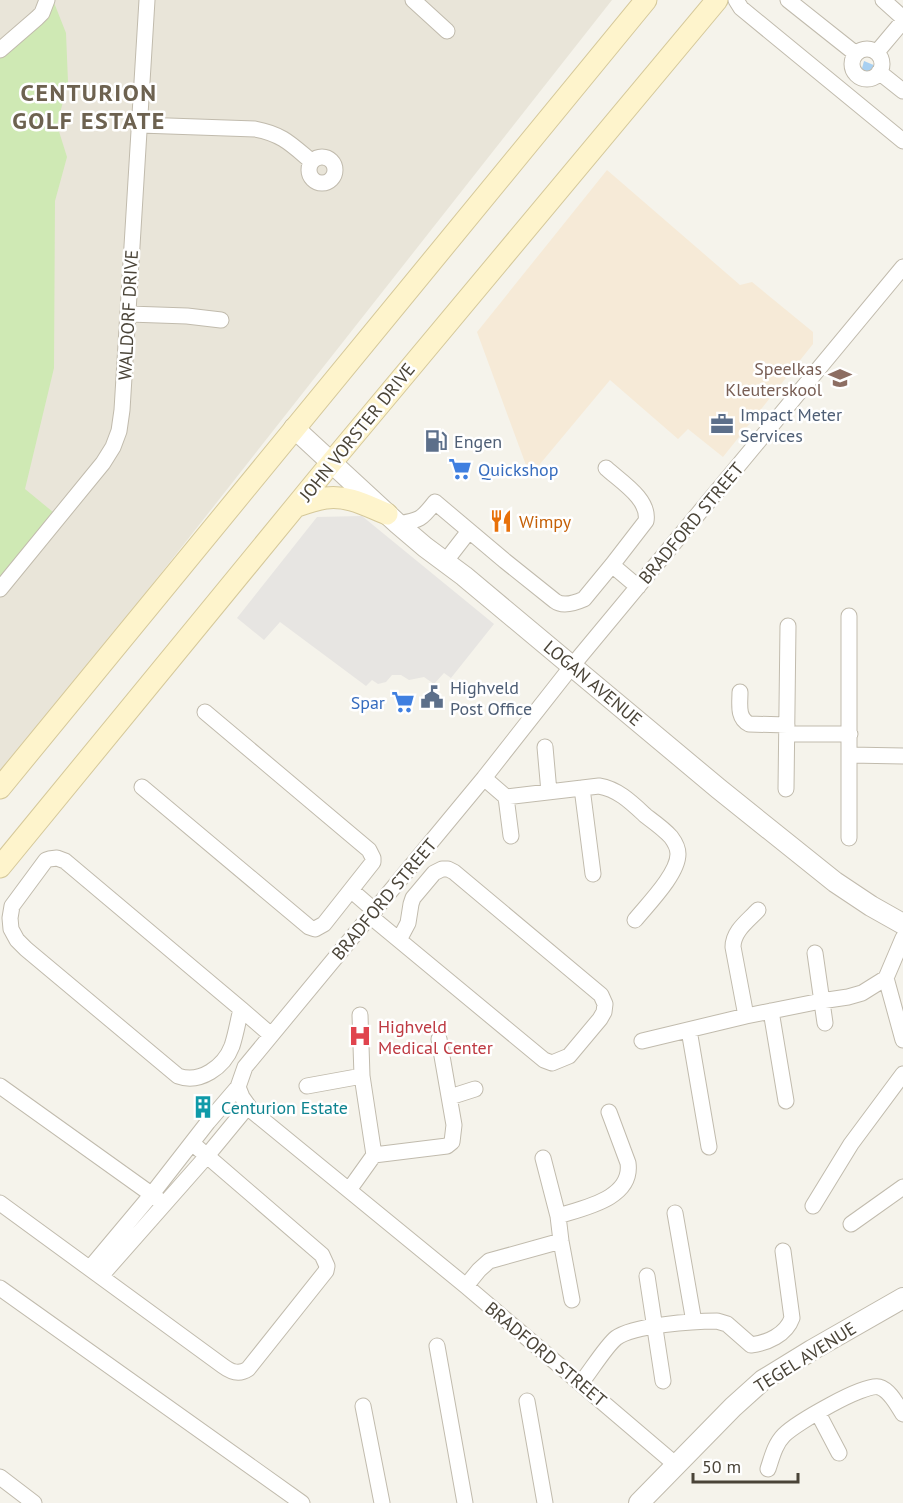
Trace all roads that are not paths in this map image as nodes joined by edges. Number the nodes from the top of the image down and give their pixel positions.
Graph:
1 (47, 0) edge
2 (147, 0) edge
3 (413, 0) edge
4 (646, 0) edge
5 (716, 0) edge
6 (788, 0) edge
7 (883, 0) edge
8 (738, 4) edge
9 (903, 19) edge
10 (447, 31) dead end
11 (0, 50) edge
12 (877, 52) junction
13 (856, 54) junction
14 (879, 72) junction
15 (857, 75) junction
16 (903, 91) edge
17 (844, 93) junction
18 (140, 125) junction
19 (903, 141) edge
20 (311, 161) dead end
21 (903, 267) edge
22 (129, 314) junction
23 (220, 320) dead end
24 (294, 428) junction
25 (331, 463) junction
26 (606, 468) dead end
27 (297, 506) junction
28 (392, 519) junction
29 (469, 531) junction
30 (444, 562) junction
31 (612, 565) junction
32 (638, 587) junction
33 (0, 589) edge
34 (849, 616) dead end
35 (788, 626) dead end
36 (572, 666) junction
37 (740, 692) dead end
38 (205, 712) dead end
39 (787, 730) junction
40 (850, 734) junction
41 (545, 747) dead end
42 (849, 755) junction
43 (903, 756) edge
44 (484, 778) junction
45 (142, 787) dead end
46 (0, 788) edge
47 (582, 788) junction
48 (786, 789) dead end
49 (549, 792) junction
50 (506, 797) junction
51 (511, 836) dead end
52 (849, 838) dead end
53 (0, 867) edge
54 (593, 874) dead end
55 (352, 891) junction
56 (758, 910) dead end
57 (373, 914) junction
58 (635, 920) dead end
59 (903, 924) edge
60 (903, 938) edge
61 (399, 940) junction
62 (815, 953) dead end
63 (886, 978) junction
64 (821, 1001) junction
65 (241, 1009) junction
66 (771, 1011) junction
67 (360, 1015) dead end
68 (746, 1016) junction
69 (825, 1023) dead end
70 (688, 1030) junction
71 (271, 1035) junction
72 (439, 1039) dead end
73 (903, 1040) edge
74 (642, 1041) dead end
75 (903, 1074) edge
76 (362, 1076) junction
77 (0, 1086) edge
78 (307, 1086) dead end
79 (238, 1087) junction
80 (475, 1089) dead end
81 (450, 1097) junction
82 (786, 1101) dead end
83 (248, 1106) junction
84 (609, 1112) dead end
85 (192, 1143) junction
86 (709, 1147) dead end
87 (374, 1155) junction
88 (206, 1157) junction
89 (543, 1158) dead end
90 (903, 1186) edge
91 (349, 1190) junction
92 (158, 1199) junction
93 (0, 1203) edge
94 (813, 1206) dead end
95 (675, 1213) dead end
96 (558, 1216) junction
97 (851, 1224) dead end
98 (561, 1241) junction
99 (783, 1251) dead end
100 (95, 1272) junction
101 (647, 1276) dead end
102 (466, 1286) junction
103 (1, 1292) edge
104 (903, 1298) edge
105 (572, 1300) dead end
106 (693, 1322) junction
107 (655, 1326) junction
108 (437, 1346) dead end
109 (663, 1381) dead end
110 (581, 1383) junction
111 (527, 1401) dead end
112 (363, 1406) dead end
113 (901, 1407) edge
114 (818, 1413) junction
115 (839, 1453) dead end
116 (675, 1464) junction
117 (768, 1469) dead end
118 (0, 1477) edge
119 (34, 1503) edge
120 (302, 1503) edge
121 (382, 1503) edge
122 (465, 1503) edge
123 (545, 1503) edge
124 (639, 1503) edge

1 - 11 street
2 - 18 street, WALDORF DRIVE
3 - 10 street
4 - 24 main road
5 - 8 street
5 - 25 main road, JOHN VORSTER DRIVE
6 - 13 street
7 - 9 street
8 - 17 street
9 - 12 street
12 - 13 street
12 - 14 street
13 - 15 street
14 - 15 street
14 - 16 street
15 - 17 street
17 - 19 street
18 - 20 street
18 - 22 street, WALDORF DRIVE
21 - 32 street, BRADFORD STREET
22 - 23 street
22 - 33 street, WALDORF DRIVE
24 - 25 street, LOGAN AVENUE
24 - 46 main road
25 - 27 main road, JOHN VORSTER DRIVE
25 - 28 street, LOGAN AVENUE
26 - 31 street
27 - 28 main road
27 - 53 main road, JOHN VORSTER DRIVE
28 - 29 street
28 - 30 street, LOGAN AVENUE
29 - 30 street
29 - 31 street
30 - 36 street, LOGAN AVENUE
31 - 32 street
32 - 36 street, BRADFORD STREET
34 - 40 street
35 - 39 street
36 - 44 street, BRADFORD STREET
36 - 59 street, LOGAN AVENUE
37 - 39 street
38 - 55 street
39 - 40 street
39 - 48 street
40 - 42 street
41 - 49 street
42 - 43 street
42 - 52 street
44 - 50 street
44 - 57 street, BRADFORD STREET
45 - 55 street
47 - 49 street
47 - 54 street
47 - 58 street
49 - 50 street
50 - 51 street
55 - 57 street
56 - 68 street
57 - 61 street
57 - 71 street, BRADFORD STREET
60 - 63 street
61 - 61 street
62 - 64 street
63 - 64 street
63 - 73 street
64 - 66 street
64 - 69 street
65 - 65 street
65 - 71 street
66 - 68 street
66 - 82 street
67 - 76 street
68 - 70 street
70 - 74 street
70 - 86 street
71 - 79 street, BRADFORD STREET
72 - 81 street
75 - 94 street
76 - 78 street
76 - 87 street
77 - 92 street
79 - 83 street, BRADFORD STREET
79 - 85 street
80 - 81 street
81 - 87 street
83 - 88 street
83 - 91 street, BRADFORD STREET
84 - 96 street
85 - 88 street
85 - 92 street
87 - 91 street
88 - 92 street
88 - 100 street
89 - 96 street
90 - 97 street
91 - 102 street, BRADFORD STREET
92 - 100 street
93 - 100 street
95 - 106 street
96 - 98 street
98 - 102 street
98 - 105 street
99 - 106 street
101 - 107 street
102 - 110 street, BRADFORD STREET
103 - 120 street
104 - 116 street, TEGEL AVENUE
106 - 107 street
107 - 109 street
107 - 110 street
108 - 122 street
110 - 116 street, BRADFORD STREET
111 - 123 street
112 - 121 street
113 - 114 street
114 - 115 street
114 - 117 street
116 - 124 street, TEGEL AVENUE
118 - 119 street

